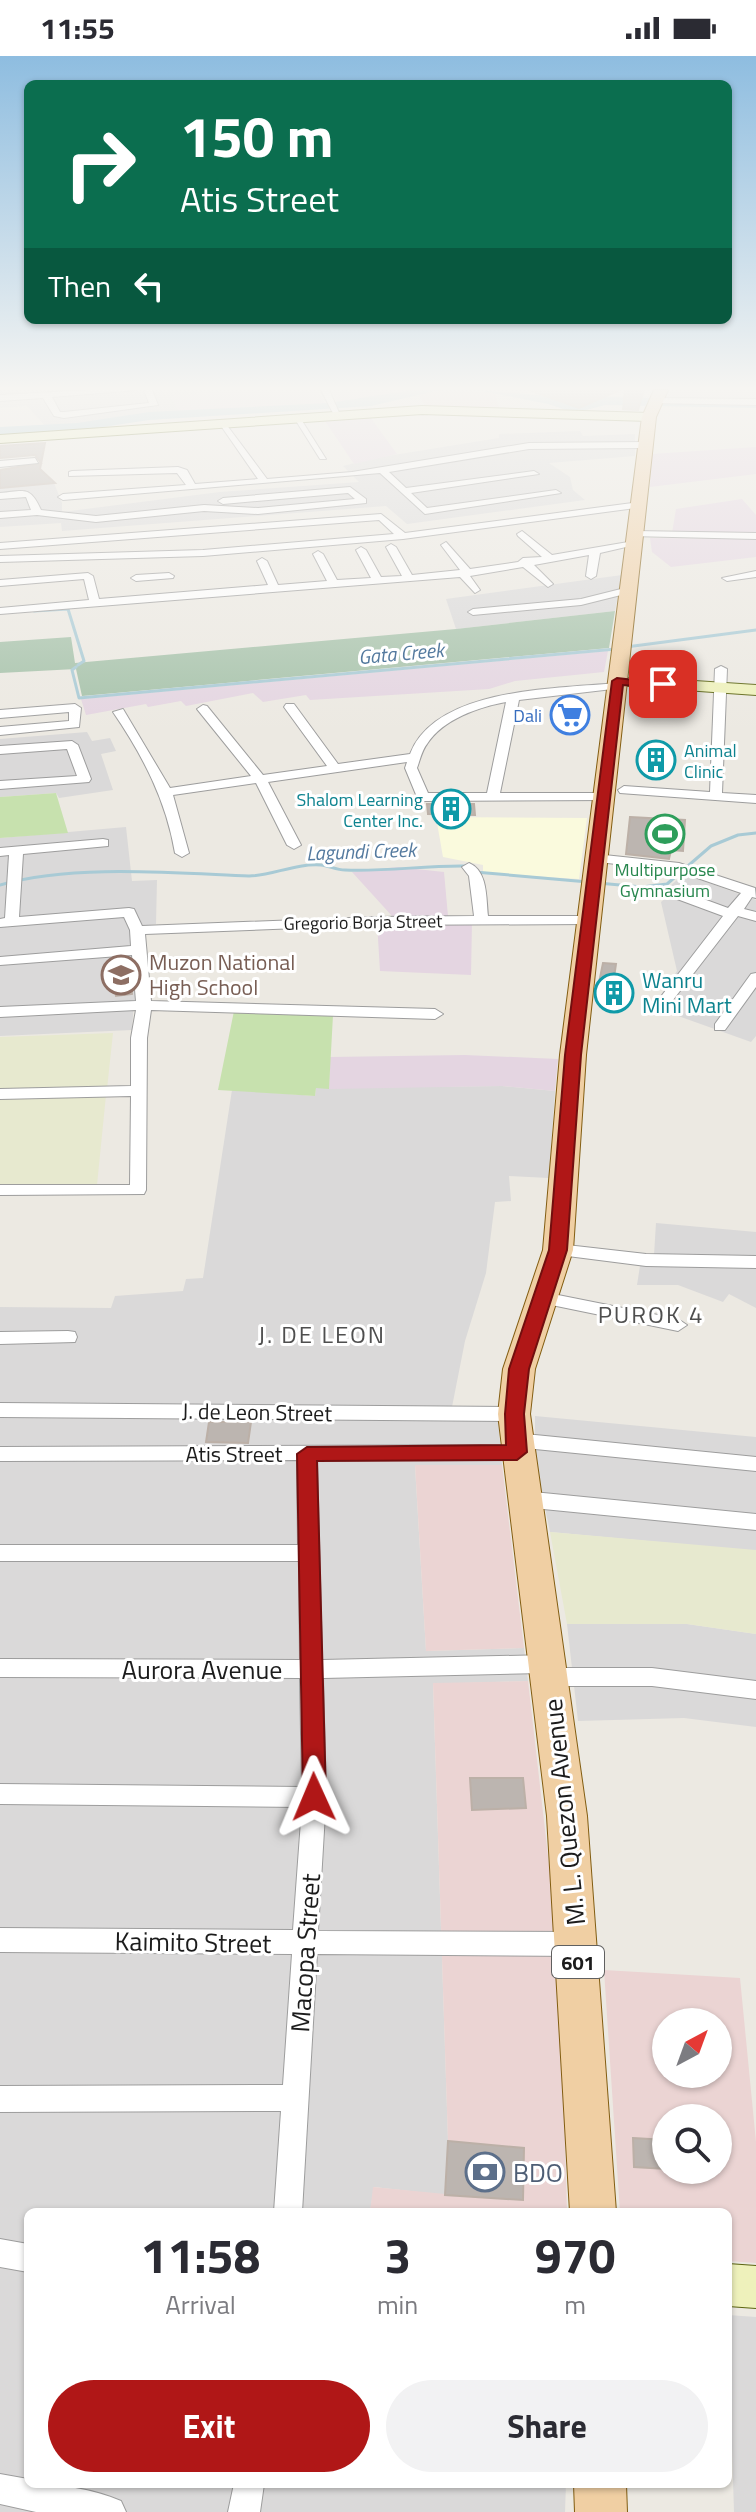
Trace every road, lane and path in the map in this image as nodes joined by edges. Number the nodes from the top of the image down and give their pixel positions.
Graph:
1 (35, 505) edge
2 (214, 505) edge
3 (325, 505) edge
4 (418, 505) edge
5 (471, 505) edge
6 (640, 505) joint
7 (204, 508) junction
8 (37, 512) junction
9 (0, 515) edge
10 (59, 530) dead end
11 (41, 531) junction
12 (0, 533) edge
13 (522, 534) dead end
14 (403, 536) junction
15 (756, 536) edge
16 (634, 539) junction
17 (44, 543) junction
18 (446, 545) dead end
19 (0, 546) edge
20 (391, 547) dead end
21 (361, 550) dead end
22 (595, 550) junction
23 (318, 554) dead end
24 (548, 557) junction
25 (0, 559) edge
26 (262, 561) dead end
27 (523, 561) junction
28 (464, 572) junction
29 (756, 574) edge
30 (407, 576) junction
31 (591, 576) dead end
32 (740, 577) junction
33 (136, 578) dead end
34 (376, 578) junction
35 (727, 578) dead end
36 (332, 581) junction
37 (0, 583) edge
38 (548, 584) dead end
39 (274, 587) junction
40 (475, 590) dead end
41 (629, 590) junction
42 (756, 590) edge
43 (175, 597) junction
44 (95, 605) junction
45 (0, 611) edge
46 (473, 612) dead end
47 (721, 669) dead end
48 (623, 683) junction
49 (721, 688) junction
50 (756, 690) edge
51 (513, 699) junction
52 (290, 707) dead end
53 (203, 709) dead end
54 (119, 712) dead end
55 (0, 714) edge
56 (0, 731) edge
57 (0, 750) edge
58 (413, 757) junction
59 (23, 765) dead end
60 (335, 768) junction
61 (260, 779) junction
62 (24, 784) junction
63 (0, 785) edge
64 (168, 792) junction
65 (716, 796) junction
66 (493, 797) junction
67 (608, 797) junction
68 (756, 799) edge
69 (103, 843) dead end
70 (294, 845) dead end
71 (16, 851) junction
72 (0, 852) edge
73 (182, 853) dead end
74 (469, 867) dead end
75 (594, 874) junction
76 (674, 893) dead end
77 (753, 893) edge
78 (733, 912) junction
79 (756, 917) edge
80 (481, 919) junction
81 (590, 920) junction
82 (6, 922) edge
83 (137, 930) junction
84 (139, 950) junction
85 (0, 961) edge
86 (756, 977) edge
87 (144, 1005) junction
88 (661, 1006) dead end
89 (0, 1012) edge
90 (435, 1014) dead end
91 (720, 1027) dead end
92 (139, 1091) junction
93 (0, 1094) edge
94 (0, 1190) edge
95 (558, 1250) junction
96 (756, 1262) edge
97 (543, 1298) junction
98 (678, 1325) dead end
99 (68, 1337) dead end
100 (0, 1338) edge
101 (0, 1410) edge
102 (516, 1436) junction
103 (0, 1454) edge
104 (307, 1454) junction
105 (756, 1464) edge
106 (523, 1499) junction
107 (756, 1522) edge
108 (0, 1553) edge
109 (309, 1553) junction
110 (0, 1668) edge
111 (312, 1669) junction
112 (549, 1670) junction
113 (756, 1690) edge
114 (0, 1794) edge
115 (314, 1797) junction
116 (0, 1940) edge
117 (307, 1943) junction
118 (577, 1944) junction
119 (296, 2098) junction
120 (0, 2099) edge
121 (288, 2208) edge
122 (593, 2208) edge
123 (0, 2253) edge
124 (24, 2257) edge
125 (732, 2285) edge
126 (756, 2287) edge
127 (248, 2488) edge
128 (600, 2488) edge
129 (0, 2489) edge
130 (110, 2512) edge
131 (244, 2512) edge
132 (601, 2512) edge

1 - 8 street
2 - 7 street
3 - 7 street
4 - 5 street
6 - 14 street
6 - 16 main road
7 - 8 street
8 - 9 street
10 - 11 street
11 - 12 street
11 - 17 street
13 - 24 street
14 - 17 street
14 - 25 street
15 - 16 street
16 - 22 street
16 - 41 main road
17 - 19 street
18 - 28 street
20 - 30 street
21 - 34 street
22 - 24 street
22 - 31 street
23 - 36 street
24 - 27 street
26 - 39 street
27 - 28 street
27 - 38 street
28 - 30 street
28 - 40 street
29 - 32 street
30 - 34 street
32 - 35 street
32 - 42 street
33 - 43 street
34 - 36 street
36 - 39 street
37 - 44 street
39 - 43 street
41 - 46 street
41 - 48 main road
43 - 44 street
44 - 45 street
47 - 49 street
48 - 49 main road
48 - 51 street
48 - 67 main road
49 - 50 main road
49 - 65 street
51 - 58 street
51 - 66 street
52 - 60 street
53 - 61 street
54 - 64 street
55 - 56 street
57 - 62 street
58 - 60 street
58 - 66 street
59 - 62 street
60 - 61 street
61 - 64 street
61 - 70 street
62 - 63 street
64 - 73 street
65 - 67 street
65 - 68 street
66 - 67 street
67 - 75 main road, 601
69 - 71 street
71 - 72 street
71 - 82 street
74 - 80 street
75 - 77 street
75 - 81 main road, 601
76 - 78 street
77 - 78 street
78 - 79 street
78 - 88 street
80 - 81 street, Gregorio Borja Street
80 - 83 street, Gregorio Borja Street
81 - 95 main road, 601
82 - 83 street
83 - 84 street
84 - 85 street
84 - 87 street
86 - 91 street
87 - 89 street
87 - 90 street
87 - 92 street
92 - 93 street
92 - 94 street
95 - 96 street
95 - 97 main road, 601
97 - 98 street
97 - 102 main road, 601
99 - 100 street
101 - 102 street, J. de Leon Street
102 - 104 street, Atis Street
102 - 105 street
102 - 106 main road, M. L. Quezon Avenue / 601
103 - 104 street, Atis Street
104 - 109 street, Macopa Street
106 - 107 street
106 - 112 main road, M. L. Quezon Avenue / 601
108 - 109 street
109 - 111 street, Macopa Street
110 - 111 street, Aurora Avenue
111 - 112 street, Aurora Avenue
111 - 115 street, Macopa Street
112 - 113 street, Aurora Avenue
112 - 118 main road, M. L. Quezon Avenue / 601
114 - 115 street
115 - 117 street, Macopa Street
116 - 117 street, Kaimito Street
117 - 118 street, Kaimito Street
117 - 119 street, Macopa Street
118 - 122 main road, M. L. Quezon Avenue / 601
119 - 120 street
119 - 121 street, Macopa Street
123 - 124 street
125 - 126 main road
127 - 131 street
128 - 132 main road
129 - 130 street

